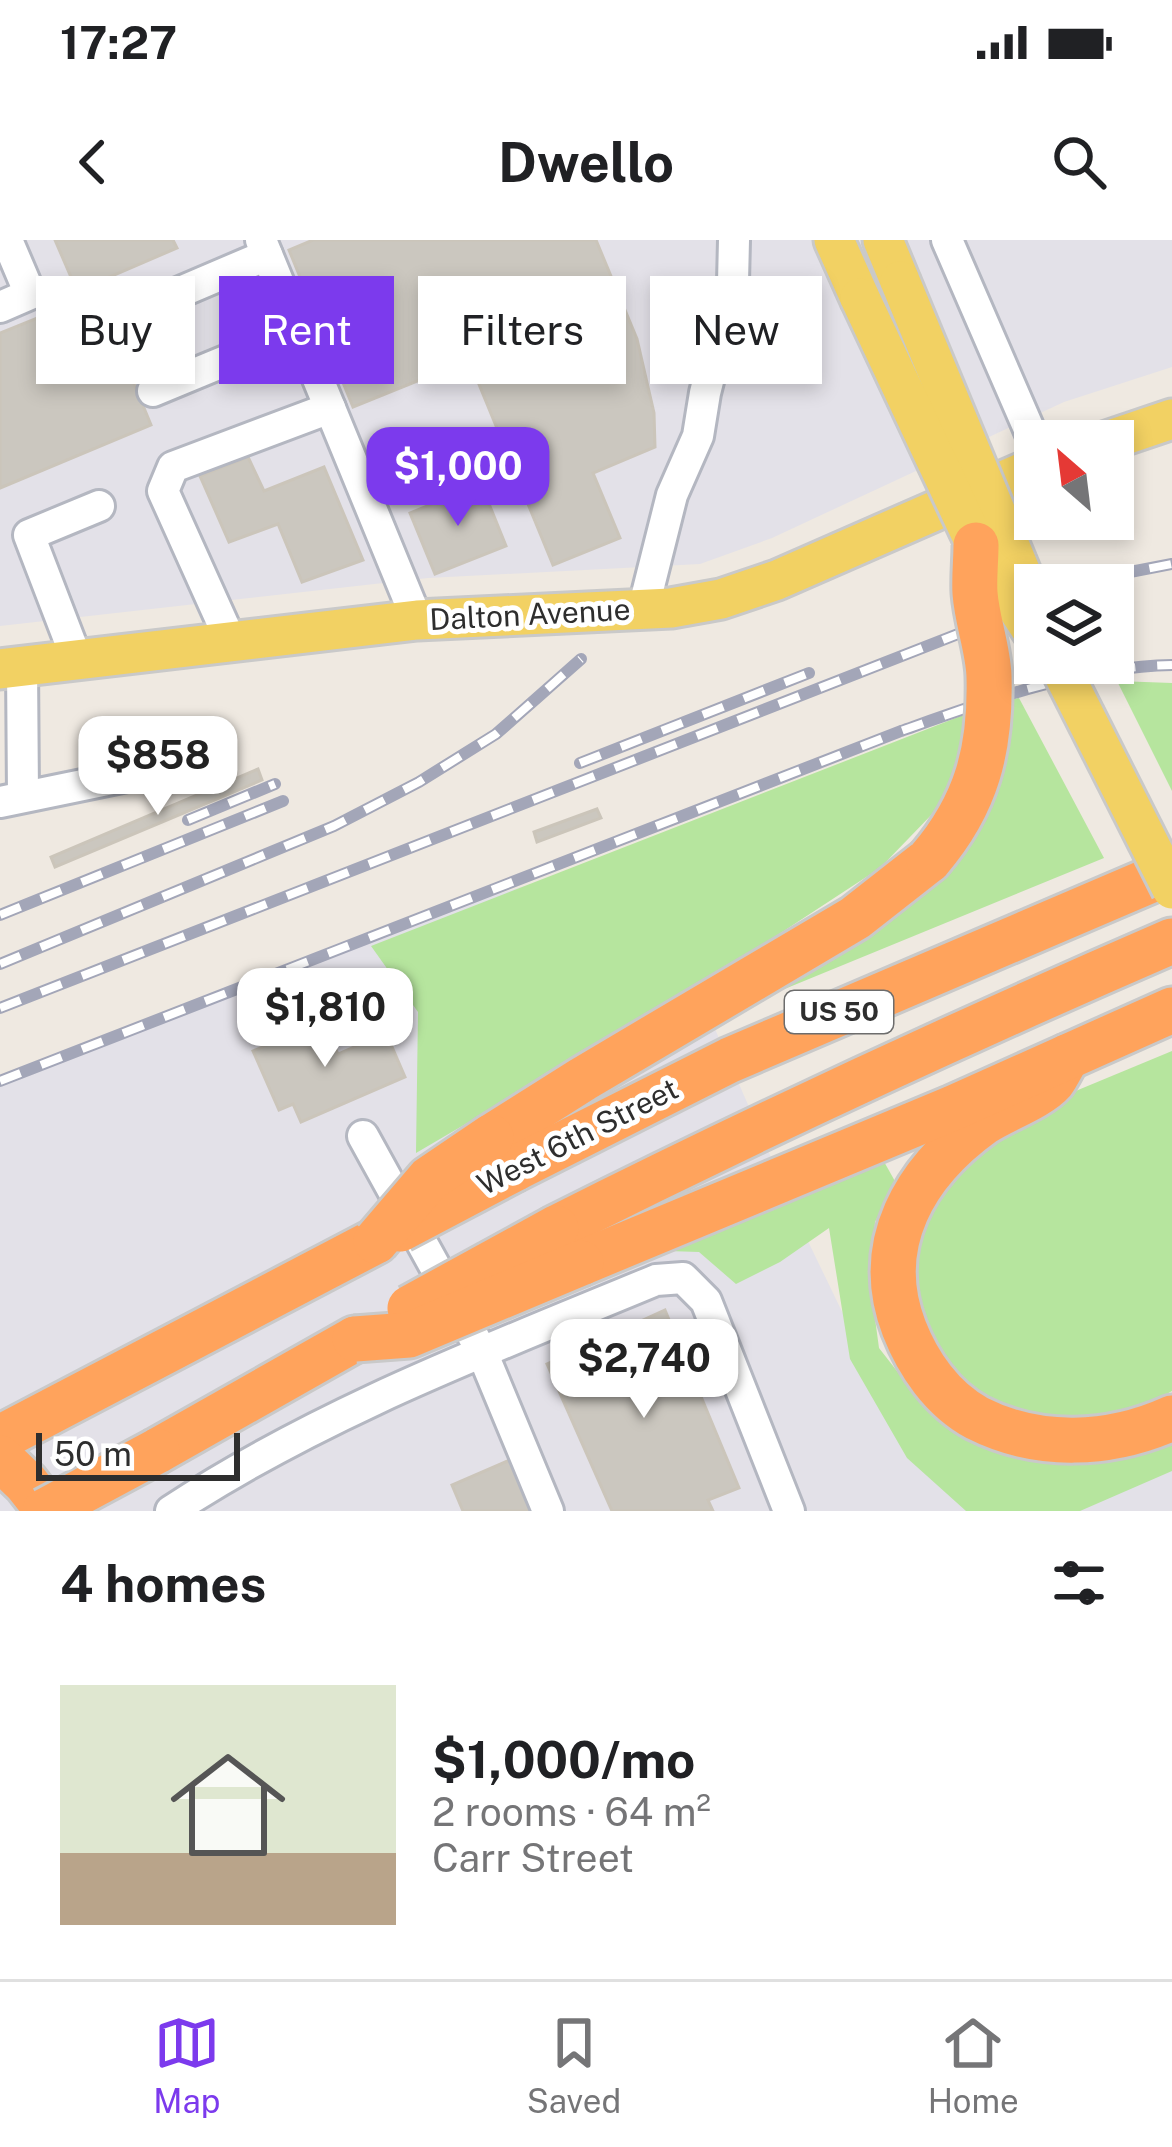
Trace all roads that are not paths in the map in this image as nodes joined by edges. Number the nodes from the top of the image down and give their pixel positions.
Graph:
1 (7, 240) edge
2 (734, 240) edge
3 (833, 240) edge
4 (883, 240) edge
5 (947, 240) edge
6 (264, 248) edge
7 (275, 276) edge
8 (195, 282) edge
9 (0, 307) edge
10 (219, 364) edge
11 (320, 384) edge
12 (153, 391) dead end
13 (330, 408) junction
14 (1172, 419) edge
15 (1025, 420) edge
16 (1134, 432) edge
17 (1014, 476) edge
18 (99, 506) dead end
19 (976, 545) junction
20 (1017, 564) edge
21 (1014, 603) edge
22 (643, 610) junction
23 (417, 620) junction
24 (231, 642) junction
25 (77, 660) junction
26 (11, 668) edge
27 (1066, 684) edge
28 (209, 759) dead end
29 (11, 799) edge
30 (1172, 871) edge
31 (1172, 889) edge
32 (1172, 941) edge
33 (1172, 1010) edge
34 (1067, 1057) junction
35 (363, 1136) dead end
36 (503, 1153) junction
37 (569, 1246) junction
38 (482, 1352) junction
39 (1170, 1418) edge
40 (0, 1438) edge
41 (0, 1458) edge
42 (46, 1511) edge
43 (171, 1511) edge
44 (548, 1511) edge
45 (789, 1511) edge

1 - 9 street
2 - 22 street
3 - 19 main road, bridge
4 - 20 main road, bridge
5 - 15 street
6 - 7 street
6 - 8 street
10 - 12 street
11 - 13 street
13 - 23 street
13 - 24 street
14 - 16 main road
17 - 22 main road, Dalton Avenue
18 - 25 street
19 - 21 main road, bridge
19 - 36 highway, bridge
22 - 23 main road, Dalton Avenue
23 - 24 main road, Dalton Avenue
24 - 25 main road, Dalton Avenue
25 - 26 main road, Dalton Avenue
26 - 29 street
27 - 31 main road, bridge
28 - 29 street
30 - 36 highway, West 6th Street / US 50
32 - 37 highway, US 50
33 - 34 highway
34 - 37 highway
34 - 39 highway
35 - 38 street
36 - 40 highway, West 6th Street / US 50, bridge
37 - 42 highway, bridge
38 - 43 street
38 - 44 street
38 - 45 street
41 - 42 highway

